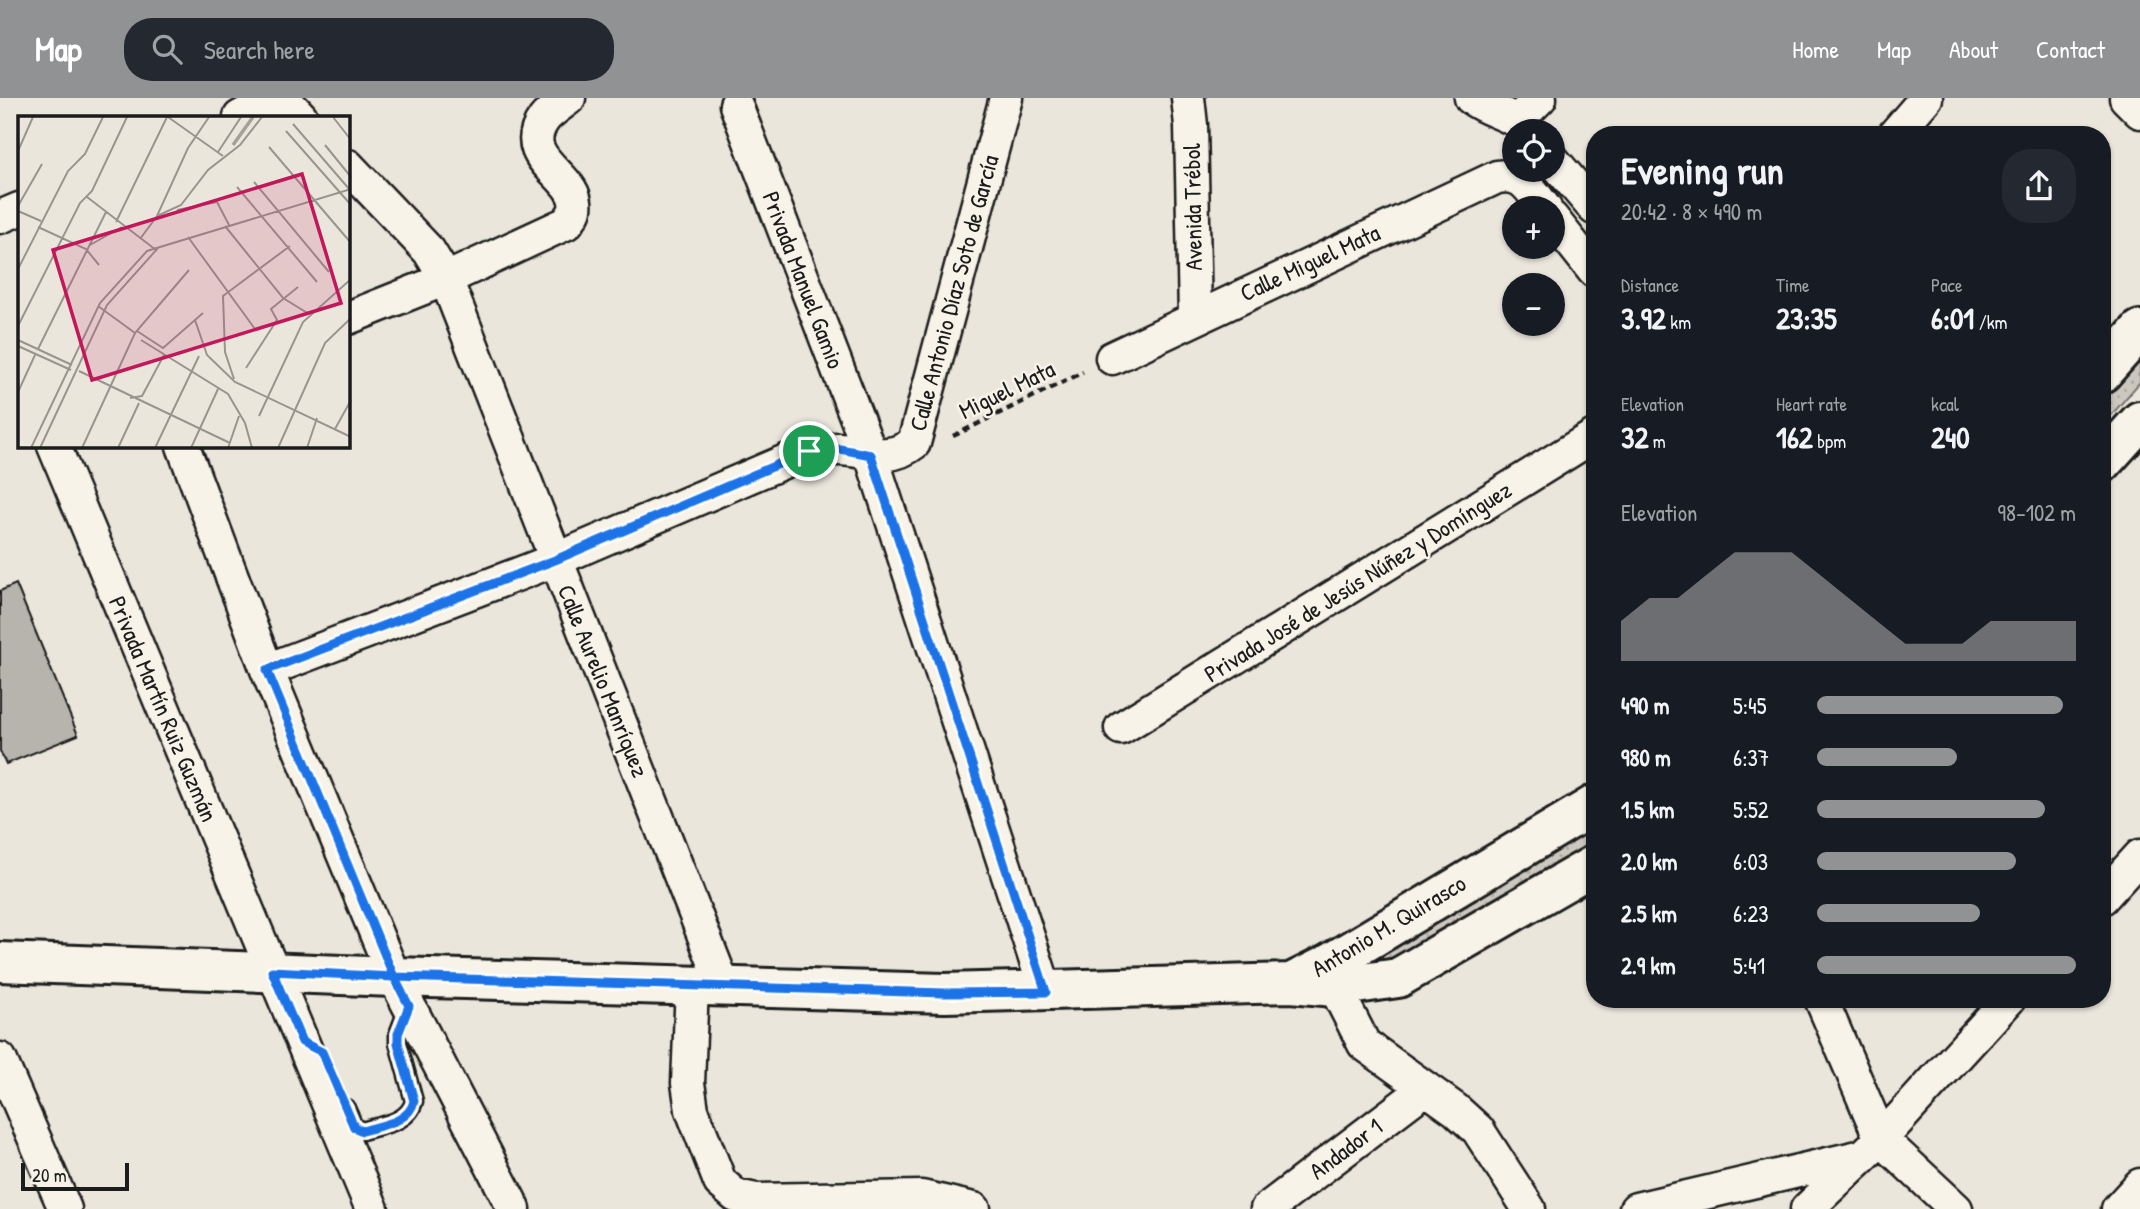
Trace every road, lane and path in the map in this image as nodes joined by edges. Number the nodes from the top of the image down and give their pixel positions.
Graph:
1 (275, 98) edge
2 (283, 98) edge
3 (569, 98) edge
4 (1006, 98) edge
5 (1188, 98) edge
6 (1471, 98) edge
7 (1926, 98) edge
8 (2126, 98) edge
9 (736, 105) dead end
10 (2140, 112) edge
11 (242, 116) edge
12 (301, 116) edge
13 (1529, 116) edge
14 (1902, 126) edge
15 (350, 168) edge
16 (1565, 174) edge
17 (1535, 196) edge
18 (1586, 199) edge
19 (18, 209) edge
20 (0, 217) edge
21 (1565, 234) edge
22 (1586, 261) edge
23 (446, 279) junction
24 (350, 317) edge
25 (1195, 317) junction
26 (2140, 330) edge
27 (1112, 358) joint
28 (2111, 363) edge
29 (2140, 421) edge
30 (1586, 441) edge
31 (914, 443) junction
32 (55, 448) edge
33 (184, 448) edge
34 (2111, 453) edge
35 (871, 455) junction
36 (555, 560) junction
37 (267, 670) junction
38 (1121, 728) dead end
39 (1586, 810) edge
40 (2140, 856) edge
41 (1586, 870) edge
42 (2111, 888) edge
43 (0, 962) edge
44 (272, 971) junction
45 (1331, 976) junction
46 (708, 986) junction
47 (402, 992) junction
48 (1046, 992) junction
49 (1825, 1008) edge
50 (2001, 1008) edge
51 (302, 1042) junction
52 (0, 1059) edge
53 (1425, 1089) junction
54 (1870, 1148) junction
55 (2140, 1185) edge
56 (65, 1209) edge
57 (372, 1209) edge
58 (514, 1209) edge
59 (974, 1209) edge
60 (1267, 1209) edge
61 (1529, 1209) edge
62 (1636, 1209) edge
63 (1807, 1209) edge
64 (1956, 1209) edge
65 (2118, 1209) edge

1 - 11 street
2 - 12 street
3 - 23 street
4 - 31 street, Calle Antonio Díaz Soto de García
5 - 25 street, Avenida Trébol
6 - 13 street
7 - 14 street
8 - 10 street
9 - 35 street, Privada Manuel Gamio
15 - 23 street, Calle Aurelio Manríquez
16 - 18 street
17 - 25 street, Calle Miguel Mata
19 - 20 street
21 - 22 street
23 - 24 street
23 - 36 street, Calle Aurelio Manríquez
25 - 27 street, Calle Miguel Mata
26 - 28 main road
27 - 31 path, Miguel Mata
29 - 34 main road
30 - 38 street, Privada José de Jesús Núñez y Domínguez
31 - 35 street, Calle Antonio Díaz Soto de García
32 - 44 street, Privada Martín Ruiz Guzmán
33 - 37 street
35 - 36 street
35 - 48 street, Privada Manuel Gamio
36 - 37 street
36 - 46 street, Calle Aurelio Manríquez
37 - 47 street
39 - 45 main road, Antonio M. Quirasco
40 - 42 street
41 - 45 main road, Antonio M. Quirasco
43 - 44 main road, Antonio M. Quirasco
44 - 47 main road, Antonio M. Quirasco
44 - 51 street, Privada Martín Ruiz Guzmán
45 - 48 main road, Antonio M. Quirasco
45 - 53 street
46 - 47 main road, Antonio M. Quirasco
46 - 48 main road, Antonio M. Quirasco
46 - 59 street
47 - 51 lane
47 - 58 street
49 - 54 street
50 - 54 street
51 - 57 street, Privada Martín Ruiz Guzmán
52 - 56 street
53 - 60 street, Andador 1
53 - 61 street
54 - 62 street
54 - 63 street
54 - 64 street
55 - 65 street

